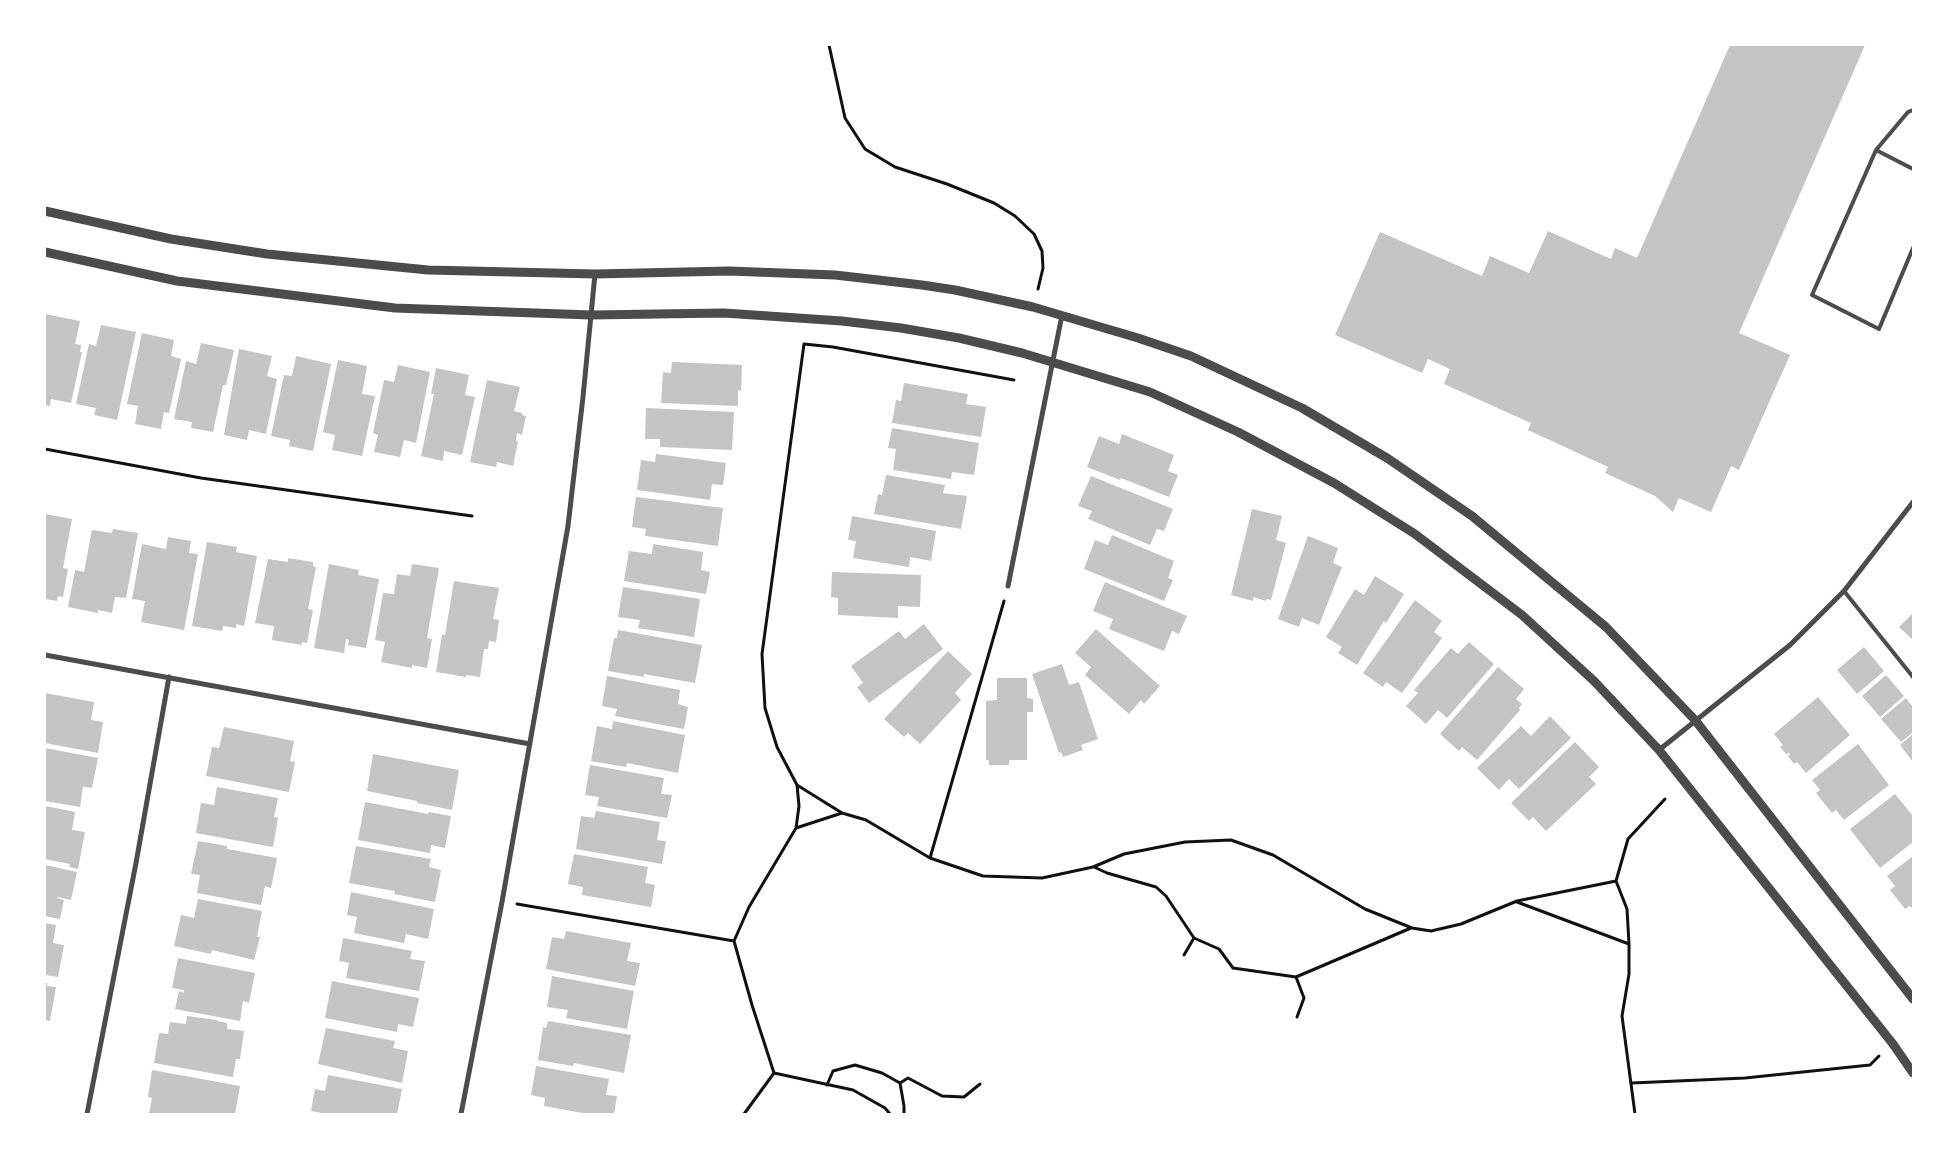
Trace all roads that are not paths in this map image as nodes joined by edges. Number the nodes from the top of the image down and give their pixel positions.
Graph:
1 (1913, 110) edge
2 (1876, 150) junction
3 (1913, 169) edge
4 (45, 211) edge
5 (1913, 248) edge
6 (45, 252) edge
7 (595, 274) junction
8 (591, 315) junction
9 (1062, 315) junction
10 (1054, 362) junction
11 (1913, 502) edge
12 (1008, 586) road end
13 (1844, 591) junction
14 (45, 655) edge
15 (1913, 677) edge
16 (169, 678) junction
17 (1694, 720) junction
18 (530, 744) junction
19 (1659, 750) junction
20 (1913, 999) edge
21 (1913, 1073) edge
22 (87, 1114) edge
23 (461, 1114) edge

1 - 2 lane
2 - 3 lane
2 - 5 lane
4 - 7 street
6 - 8 street
7 - 8 street
7 - 9 street
8 - 10 street
8 - 18 street
9 - 10 street
9 - 17 street
10 - 12 street
10 - 19 street
11 - 13 street
13 - 15 lane
13 - 17 street
14 - 16 street
16 - 18 street
16 - 22 street
17 - 19 street
17 - 20 street
18 - 23 street
19 - 21 street

